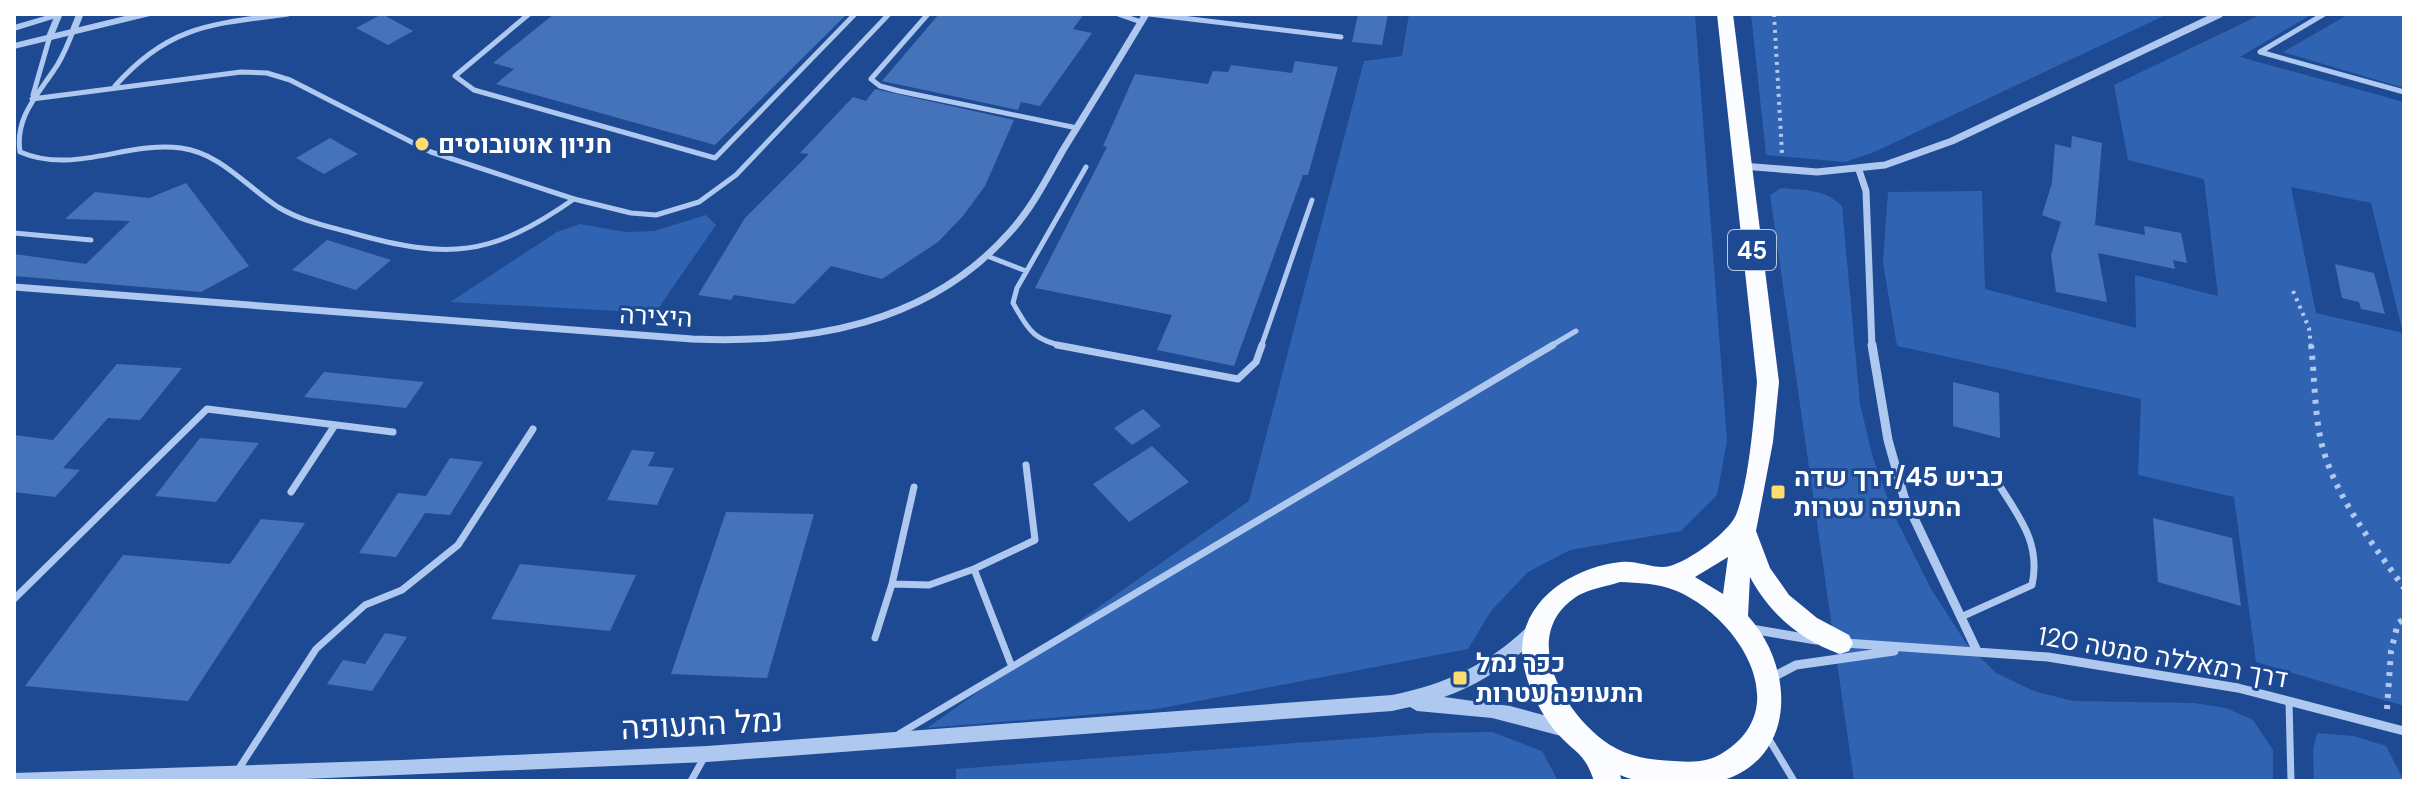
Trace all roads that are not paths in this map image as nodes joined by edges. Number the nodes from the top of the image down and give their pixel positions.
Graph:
1 (60, 14) edge
2 (80, 14) edge
3 (146, 14) edge
4 (288, 14) edge
5 (529, 14) edge
6 (855, 14) edge
7 (889, 14) edge
8 (928, 14) edge
9 (1118, 14) edge
10 (1725, 14) edge
11 (2220, 14) edge
12 (2324, 14) edge
13 (1145, 17) edge
14 (14, 28) edge
15 (74, 29) junction
16 (50, 36) junction
17 (1341, 37) dead end
18 (14, 46) edge
19 (115, 86) junction
20 (2404, 92) edge
21 (32, 99) junction
22 (1077, 128) junction
23 (1741, 166) junction
24 (1086, 167) dead end
25 (1859, 170) junction
26 (574, 199) junction
27 (1312, 200) dead end
28 (14, 233) edge
29 (91, 240) dead end
30 (987, 256) junction
31 (1026, 271) junction
32 (14, 287) edge
33 (1576, 331) dead end
34 (335, 425) junction
35 (533, 429) dead end
36 (393, 432) dead end
37 (1026, 465) dead end
38 (1999, 485) dead end
39 (914, 487) dead end
40 (291, 492) dead end
41 (1745, 521) junction
42 (974, 569) junction
43 (1670, 578) junction
44 (892, 584) junction
45 (14, 599) edge
46 (1961, 617) junction
47 (1739, 622) junction
48 (1540, 625) junction
49 (875, 638) dead end
50 (1840, 643) junction
51 (1910, 649) junction
52 (1977, 651) junction
53 (1012, 667) junction
54 (1769, 680) junction
55 (2288, 700) junction
56 (1392, 703) junction
57 (1763, 728) junction
58 (1571, 731) junction
59 (2404, 731) edge
60 (884, 743) junction
61 (1598, 753) junction
62 (707, 754) junction
63 (236, 773) junction
64 (1701, 778) edge
65 (14, 781) edge
66 (691, 781) edge
67 (1608, 781) edge
68 (1794, 781) edge
69 (2291, 781) edge

1 - 14 street
1 - 16 street
2 - 15 street
3 - 15 street
4 - 19 lane
5 - 6 lane
7 - 26 lane
8 - 22 lane
9 - 13 lane
10 - 23 highway, 45
11 - 25 street
12 - 20 lane
13 - 17 lane
13 - 22 street, היצירה
15 - 16 street
15 - 21 lane
16 - 18 street
16 - 21 lane
19 - 21 lane
19 - 26 lane
21 - 26 lane
22 - 30 street, היצירה
23 - 25 street
23 - 41 highway, 45
24 - 31 lane
25 - 46 street
27 - 31 lane
28 - 29 lane
30 - 31 lane
30 - 32 street, היצירה
33 - 53 lane
34 - 36 lane
34 - 40 lane
34 - 45 lane
35 - 63 lane
37 - 42 lane
38 - 46 lane
39 - 44 lane
41 - 43 highway, 45
41 - 47 highway, 45
41 - 50 highway
42 - 44 lane
42 - 53 lane
43 - 47 highway
43 - 48 highway
44 - 49 lane
46 - 52 street
47 - 50 street, דרך רמאללה סמטה 120
47 - 54 highway
48 - 56 street, נמל התעופה
48 - 58 highway
50 - 51 street, דרך רמאללה סמטה 120
51 - 52 street, דרך רמאללה סמטה 120
51 - 54 street, דרך רמאללה סמטה 120
52 - 55 street, דרך רמאללה סמטה 120
53 - 60 lane
54 - 57 highway
55 - 59 street, דרך רמאללה סמטה 120
55 - 69 lane
56 - 58 street, נמל התעופה
56 - 60 street, נמל התעופה
57 - 64 highway
57 - 68 lane
58 - 61 highway
60 - 62 street, נמל התעופה
61 - 64 highway
61 - 67 highway
62 - 63 street, נמל התעופה
62 - 66 lane
63 - 65 street, נמל התעופה

